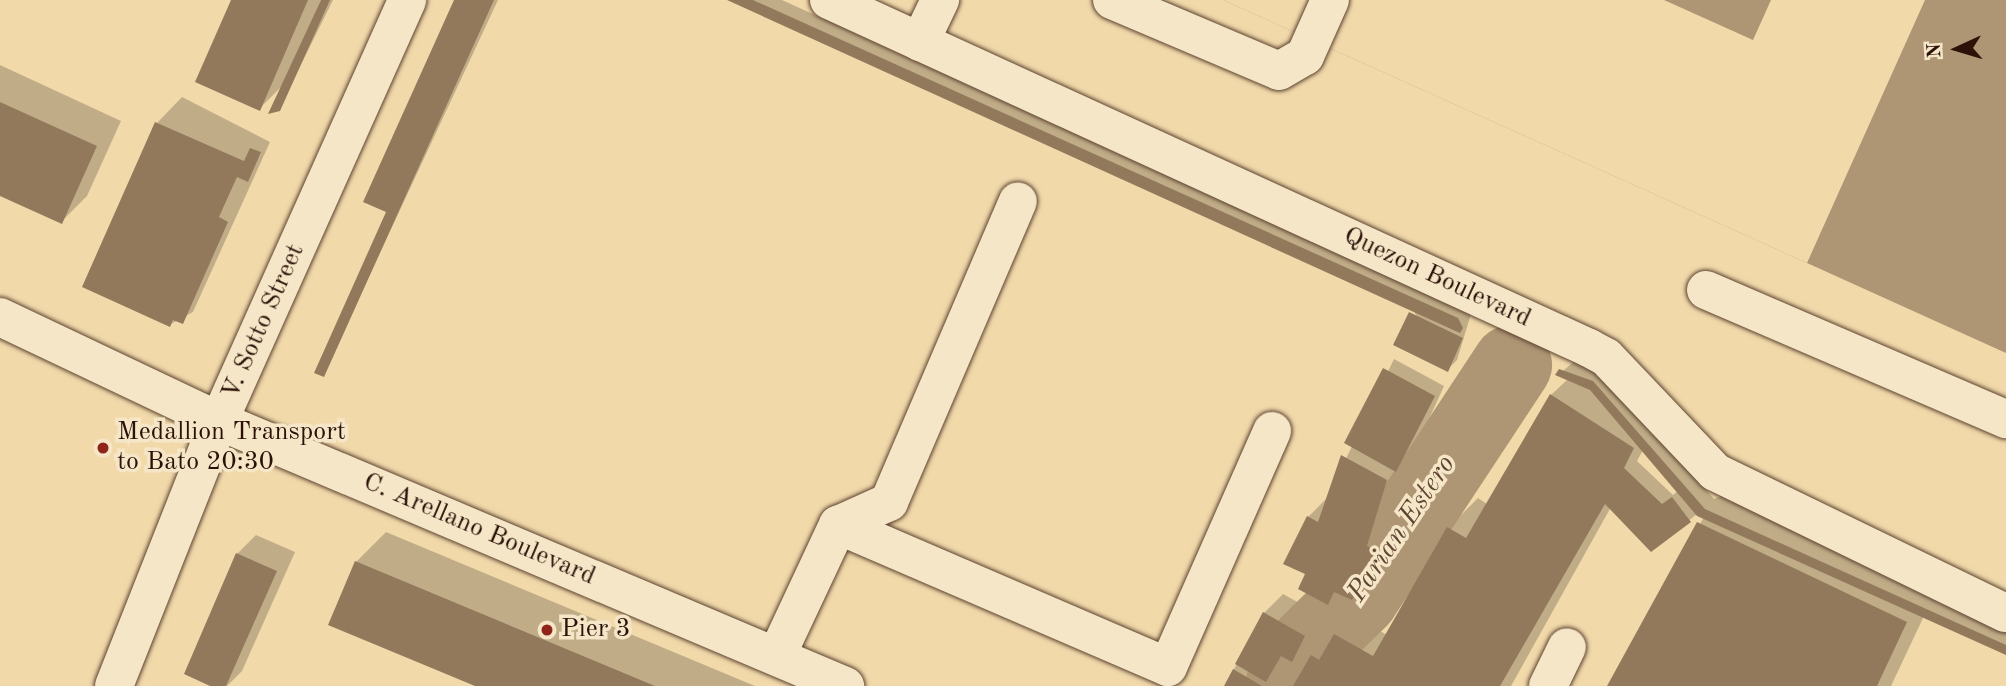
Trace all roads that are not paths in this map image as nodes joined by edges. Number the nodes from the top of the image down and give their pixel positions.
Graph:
1 (407, 0) edge
2 (829, 0) edge
3 (940, 0) edge
4 (1112, 0) edge
5 (1330, 0) edge
6 (920, 42) junction
7 (1018, 201) dead end
8 (1706, 290) dead end
9 (0, 317) edge
10 (2006, 419) edge
11 (219, 421) junction
12 (1272, 431) dead end
13 (838, 525) junction
14 (2006, 613) edge
15 (1567, 647) dead end
16 (777, 655) junction
17 (114, 686) edge
18 (845, 686) edge
19 (1548, 686) edge

1 - 11 street, V. Sotto Street
2 - 6 street, Quezon Boulevard
3 - 6 street
4 - 5 street
6 - 14 street, Quezon Boulevard
7 - 13 street
8 - 10 street
9 - 11 street, C. Arellano Boulevard
11 - 16 street, C. Arellano Boulevard
11 - 17 street, V. Sotto Street
12 - 13 street
13 - 16 street
15 - 19 street
16 - 18 street, C. Arellano Boulevard

